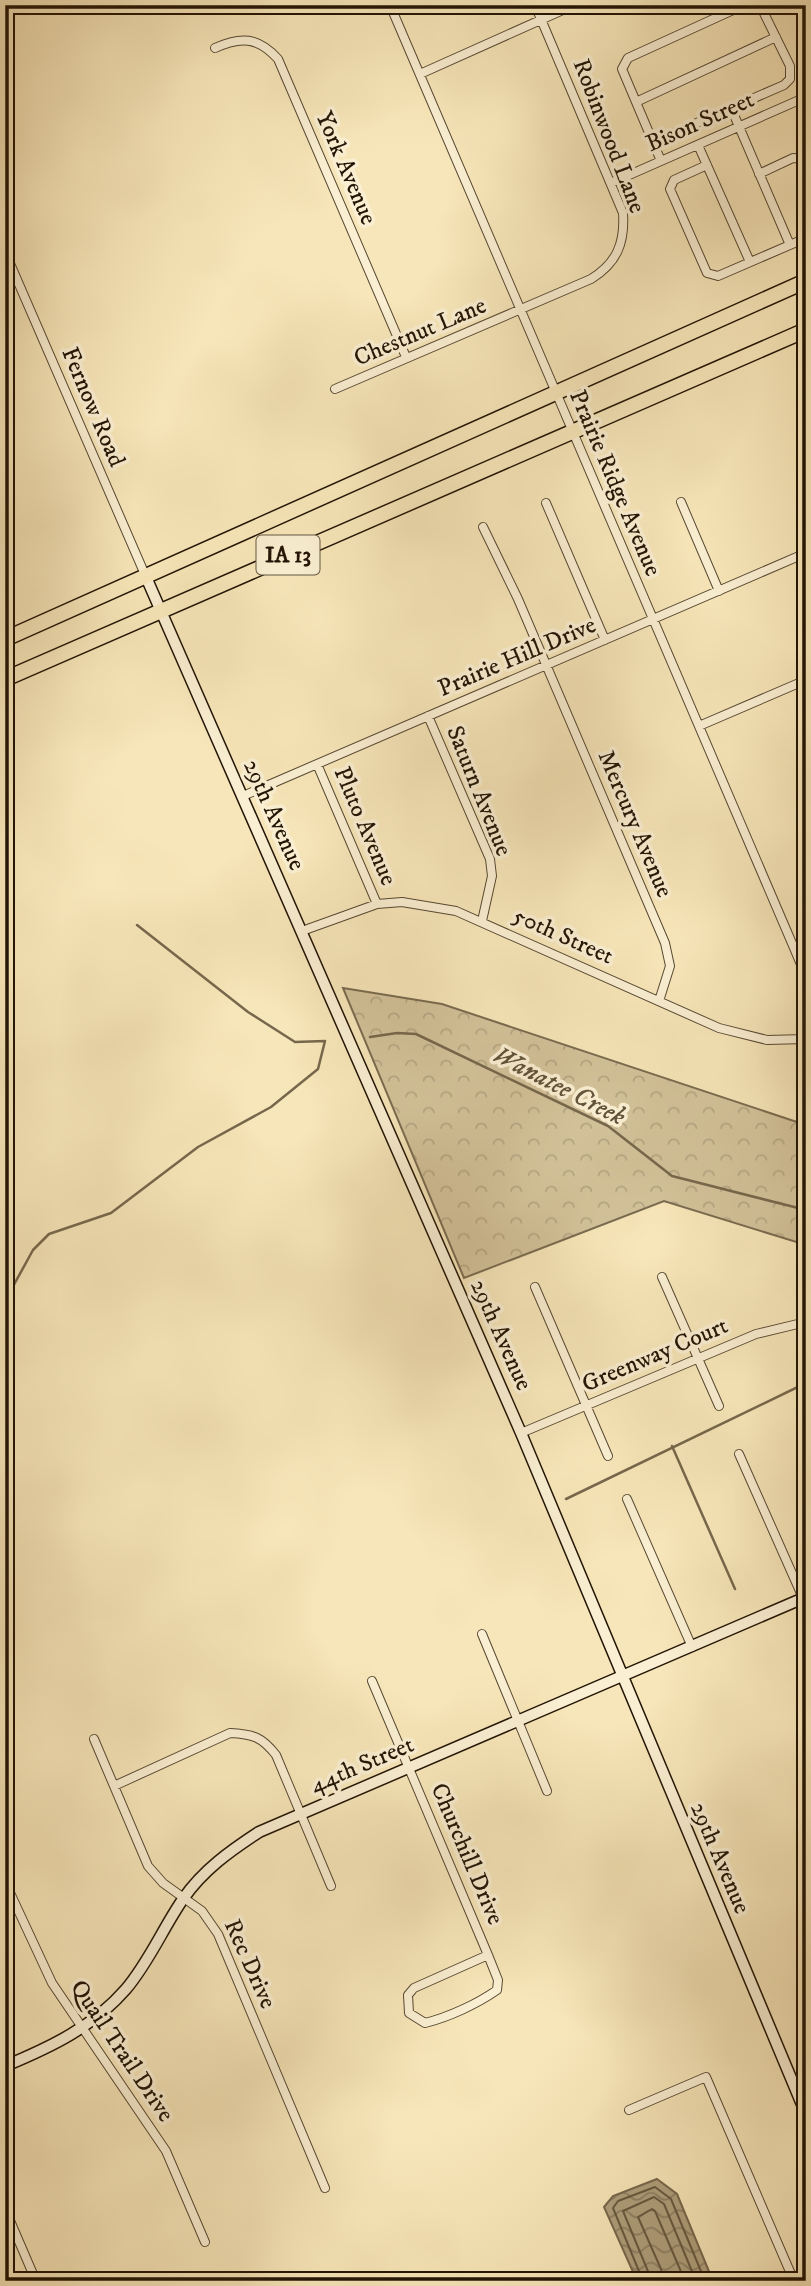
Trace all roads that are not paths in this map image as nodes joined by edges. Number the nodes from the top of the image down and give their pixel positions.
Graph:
1 (390, 5) edge
2 (535, 5) edge
3 (574, 5) edge
4 (744, 5) edge
5 (760, 5) edge
6 (541, 20) junction
7 (776, 37) junction
8 (215, 48) dead end
9 (420, 74) junction
10 (806, 97) edge
11 (636, 102) junction
12 (731, 108) junction
13 (738, 127) junction
14 (653, 142) junction
15 (698, 145) junction
16 (661, 161) junction
17 (707, 164) junction
18 (806, 165) edge
19 (759, 174) junction
20 (611, 183) junction
21 (806, 238) edge
22 (790, 244) junction
23 (5, 252) edge
24 (750, 262) junction
25 (806, 281) edge
26 (520, 310) junction
27 (806, 330) edge
28 (406, 357) junction
29 (335, 389) dead end
30 (555, 392) junction
31 (572, 432) junction
32 (806, 450) edge
33 (806, 481) edge
34 (681, 502) dead end
35 (545, 503) dead end
36 (483, 527) dead end
37 (806, 553) edge
38 (146, 577) junction
39 (719, 591) junction
40 (162, 611) junction
41 (652, 620) junction
42 (5, 639) edge
43 (604, 640) junction
44 (546, 665) junction
45 (5, 678) edge
46 (806, 680) edge
47 (428, 716) junction
48 (699, 726) junction
49 (317, 764) junction
50 (243, 796) junction
51 (377, 904) junction
52 (482, 921) junction
53 (302, 931) junction
54 (806, 976) edge
55 (659, 1001) junction
56 (806, 1040) edge
57 (662, 1277) dead end
58 (535, 1287) dead end
59 (806, 1322) edge
60 (697, 1357) junction
61 (586, 1405) junction
62 (719, 1406) dead end
63 (521, 1433) junction
64 (739, 1454) dead end
65 (608, 1456) dead end
66 (627, 1499) dead end
67 (805, 1598) edge
68 (482, 1634) dead end
69 (692, 1647) junction
70 (621, 1677) junction
71 (372, 1681) dead end
72 (518, 1721) junction
73 (94, 1739) dead end
74 (410, 1768) junction
75 (114, 1786) junction
76 (547, 1791) dead end
77 (300, 1814) junction
78 (5, 1882) edge
79 (331, 1885) dead end
80 (184, 1899) junction
81 (488, 1955) junction
82 (83, 2028) junction
83 (5, 2066) edge
84 (629, 2110) dead end
85 (806, 2115) edge
86 (326, 2188) dead end
87 (5, 2209) edge
88 (205, 2242) dead end
89 (36, 2281) edge
90 (794, 2281) edge

1 - 9 street, Prairie Ridge Avenue
2 - 6 street, Robinwood Lane
3 - 6 street
4 - 11 street
5 - 7 street
6 - 9 street
6 - 20 street, Robinwood Lane
7 - 11 street
7 - 12 street
8 - 28 street, York Avenue
9 - 26 street, Prairie Ridge Avenue
10 - 13 street, Bison Street
11 - 14 street
12 - 13 street
12 - 14 street
13 - 15 street, Bison Street
13 - 19 street
14 - 16 street
15 - 16 street, Bison Street
15 - 17 street
16 - 20 street, Bison Street
17 - 24 street
17 - 24 street
18 - 19 street
19 - 22 street
20 - 26 street, Robinwood Lane
21 - 22 street
22 - 24 street
23 - 38 street, Fernow Road
25 - 30 highway, IA 13
26 - 28 street, Chestnut Lane
26 - 30 street, Prairie Ridge Avenue
27 - 31 highway, IA 13
28 - 29 street, Chestnut Lane
30 - 31 street, Prairie Ridge Avenue
30 - 38 highway, IA 13
31 - 40 highway, IA 13
31 - 41 street, Prairie Ridge Avenue
32 - 33 street
34 - 39 street
35 - 43 street
36 - 44 street, Mercury Avenue
37 - 39 street, Prairie Hill Drive
38 - 40 street, 29th Avenue
38 - 42 highway, IA 13
39 - 41 street, Prairie Hill Drive
40 - 45 highway, IA 13
40 - 50 street, 29th Avenue
41 - 43 street, Prairie Hill Drive
41 - 48 street, Prairie Ridge Avenue
43 - 44 street, Prairie Hill Drive
44 - 47 street, Prairie Hill Drive
44 - 55 street, Mercury Avenue
46 - 48 street
47 - 49 street, Prairie Hill Drive
47 - 52 street, Saturn Avenue
48 - 54 street, Prairie Ridge Avenue
49 - 50 street, Prairie Hill Drive
49 - 51 street, Pluto Avenue
50 - 53 street, 29th Avenue
51 - 52 street, 50th Street
51 - 53 street, 50th Street
52 - 55 street, 50th Street
53 - 63 street, 29th Avenue
55 - 56 street, 50th Street
57 - 60 street
58 - 61 street
59 - 60 street, Greenway Court
60 - 61 street, Greenway Court
60 - 62 street
61 - 63 street, Greenway Court
61 - 65 street
63 - 70 street, 29th Avenue
64 - 67 street
66 - 69 street
67 - 69 street, 44th Street
68 - 72 street
69 - 70 street, 44th Street
70 - 72 street, 44th Street
70 - 85 street, 29th Avenue
71 - 74 street, Churchill Drive
72 - 74 street, 44th Street
72 - 76 street
73 - 75 street, Rec Drive
74 - 77 street, 44th Street
74 - 81 street, Churchill Drive
75 - 77 street
75 - 80 street, Rec Drive
77 - 79 street
77 - 80 street, 44th Street
78 - 82 street, Quail Trail Drive
80 - 82 street, 44th Street
80 - 86 street, Rec Drive
81 - 81 street, Churchill Drive
82 - 83 street, 44th Street
82 - 88 street, Quail Trail Drive
84 - 90 street
87 - 89 street

